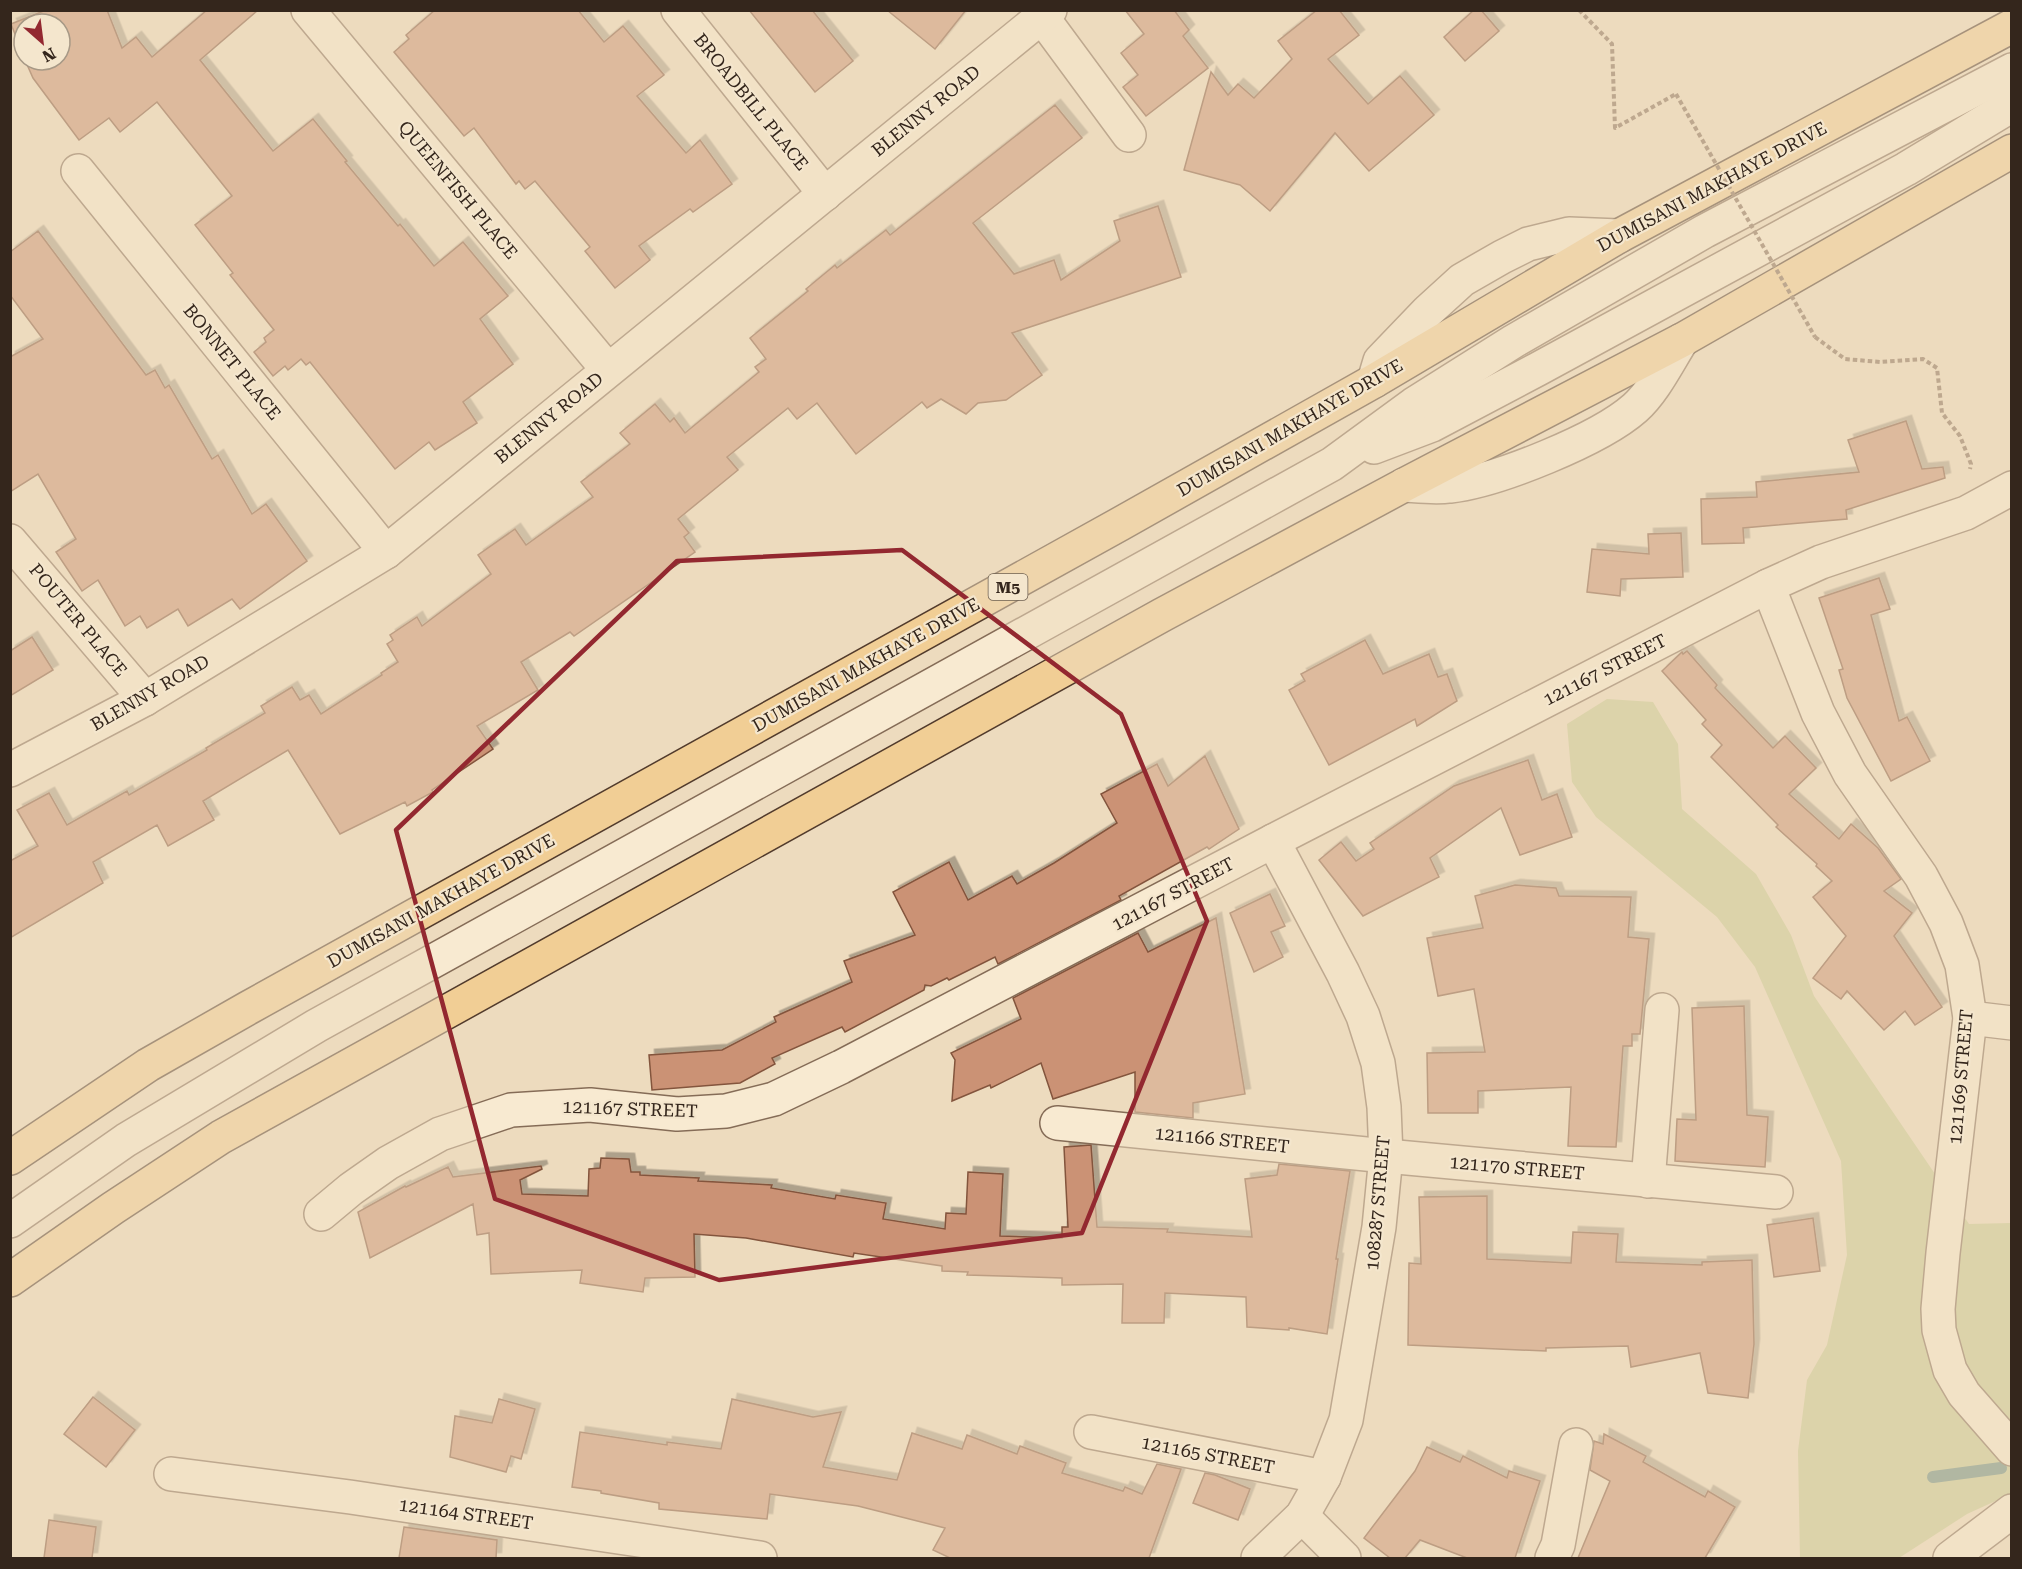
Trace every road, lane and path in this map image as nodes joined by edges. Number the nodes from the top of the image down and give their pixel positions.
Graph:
1 (308, 10) edge
2 (678, 10) edge
3 (1579, 10) edge
4 (1046, 14) edge
5 (2012, 26) edge
6 (2012, 70) edge
7 (2012, 105) edge
8 (1129, 135) dead end
9 (2012, 151) edge
10 (78, 171) dead end
11 (825, 194) junction
12 (1682, 340) junction
13 (608, 370) junction
14 (1332, 464) junction
15 (1404, 485) junction
16 (2012, 488) edge
17 (1966, 513) junction
18 (10, 541) edge
19 (386, 552) junction
20 (1768, 586) junction
21 (145, 699) junction
22 (10, 770) edge
23 (1273, 841) junction
24 (1662, 1010) dead end
25 (1970, 1018) junction
26 (2012, 1023) edge
27 (1057, 1124) dead end
28 (1386, 1156) junction
29 (10, 1158) edge
30 (1648, 1180) junction
31 (1776, 1192) dead end
32 (321, 1214) dead end
33 (10, 1221) edge
34 (10, 1280) edge
35 (1091, 1432) dead end
36 (1576, 1445) dead end
37 (2012, 1449) edge
38 (171, 1474) dead end
39 (1324, 1478) junction
40 (2012, 1511) edge
41 (1302, 1516) junction
42 (759, 1558) edge
43 (1258, 1558) edge
44 (1344, 1558) edge
45 (1552, 1558) edge
46 (1950, 1558) edge

1 - 13 street, QUEENFISH PLACE
2 - 11 street, BROADBILL PLACE
3 - 17 path, bridge
4 - 8 street
4 - 11 street, BLENNY ROAD
5 - 29 main road, DUMISANI MAKHAYE DRIVE / M5
6 - 14 street
7 - 14 street
9 - 12 main road
10 - 19 street, BONNET PLACE
11 - 13 street, BLENNY ROAD
12 - 15 main road
12 - 15 street
13 - 19 street, BLENNY ROAD
14 - 33 street
15 - 34 main road
16 - 17 street, 121167 STREET
17 - 20 street, 121167 STREET
18 - 21 street, POUTER PLACE
19 - 21 street, BLENNY ROAD
20 - 23 street, 121167 STREET
20 - 25 street, 121169 STREET
21 - 22 street, BLENNY ROAD
23 - 28 street, 108287 STREET
23 - 32 street, 121167 STREET
24 - 30 street
25 - 26 street
25 - 37 street, 121169 STREET
27 - 28 street, 121166 STREET
28 - 30 street, 121170 STREET
28 - 39 street, 108287 STREET
30 - 31 street, 121170 STREET
35 - 39 street, 121165 STREET
36 - 45 street
38 - 42 street, 121164 STREET
39 - 41 street, 108287 STREET
40 - 46 street
41 - 43 street, 108287 STREET
41 - 44 street

